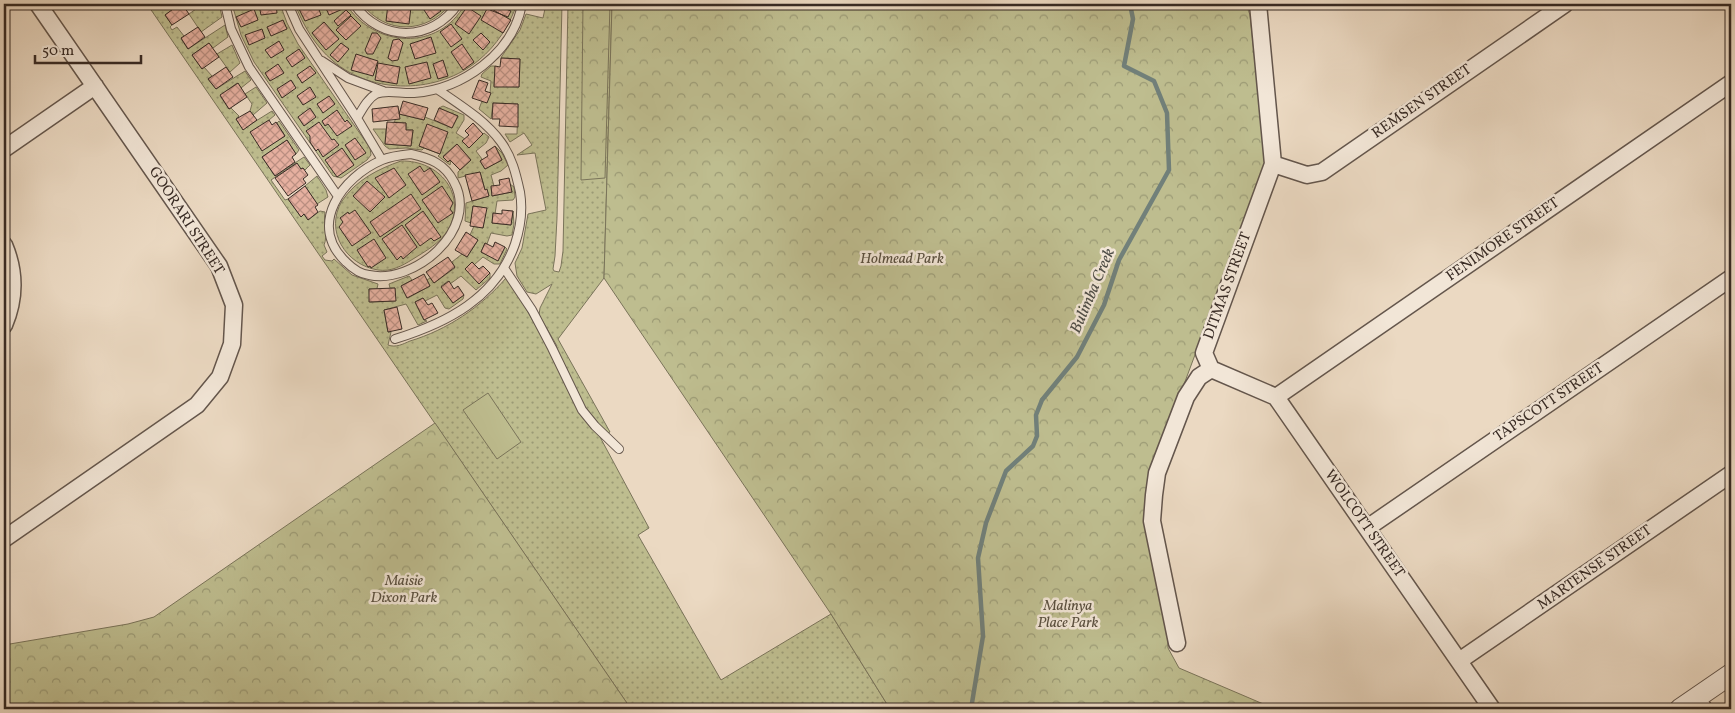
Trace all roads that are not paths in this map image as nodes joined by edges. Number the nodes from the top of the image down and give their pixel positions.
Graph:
1 (38, 4) edge
2 (225, 4) edge
3 (288, 4) edge
4 (354, 4) edge
5 (458, 4) edge
6 (522, 4) edge
7 (1565, 4) edge
8 (1261, 5) edge
9 (317, 58) junction
10 (1731, 83) edge
11 (95, 86) junction
12 (437, 89) junction
13 (387, 92) junction
14 (357, 118) junction
15 (4, 149) edge
16 (382, 160) junction
17 (1272, 164) junction
18 (338, 195) junction
19 (4, 245) edge
20 (504, 268) junction
21 (1731, 278) edge
22 (4, 325) edge
23 (395, 339) dead end
24 (1211, 369) junction
25 (1276, 397) junction
26 (619, 449) dead end
27 (1731, 474) edge
28 (1367, 528) junction
29 (4, 539) edge
30 (1177, 643) dead end
31 (1459, 661) junction
32 (1731, 674) edge
33 (1693, 706) edge
34 (1492, 709) edge

1 - 11 street, GOORARI STREET
2 - 18 lane
3 - 9 lane
4 - 5 lane
6 - 12 lane
7 - 17 street, REMSEN STREET
8 - 17 street, DITMAS STREET
9 - 13 lane
9 - 14 lane
10 - 25 street, FENIMORE STREET
11 - 15 street
11 - 29 street, GOORARI STREET
12 - 13 lane
12 - 20 lane
13 - 14 lane
14 - 16 lane
16 - 18 lane
16 - 18 lane
17 - 24 street, DITMAS STREET
19 - 22 street
20 - 23 lane
20 - 26 lane
21 - 28 street, TAPSCOTT STREET
24 - 25 street
24 - 30 street
25 - 28 street, WOLCOTT STREET
27 - 31 street, MARTENSE STREET
28 - 31 street, WOLCOTT STREET
31 - 34 street, WOLCOTT STREET
32 - 33 street

